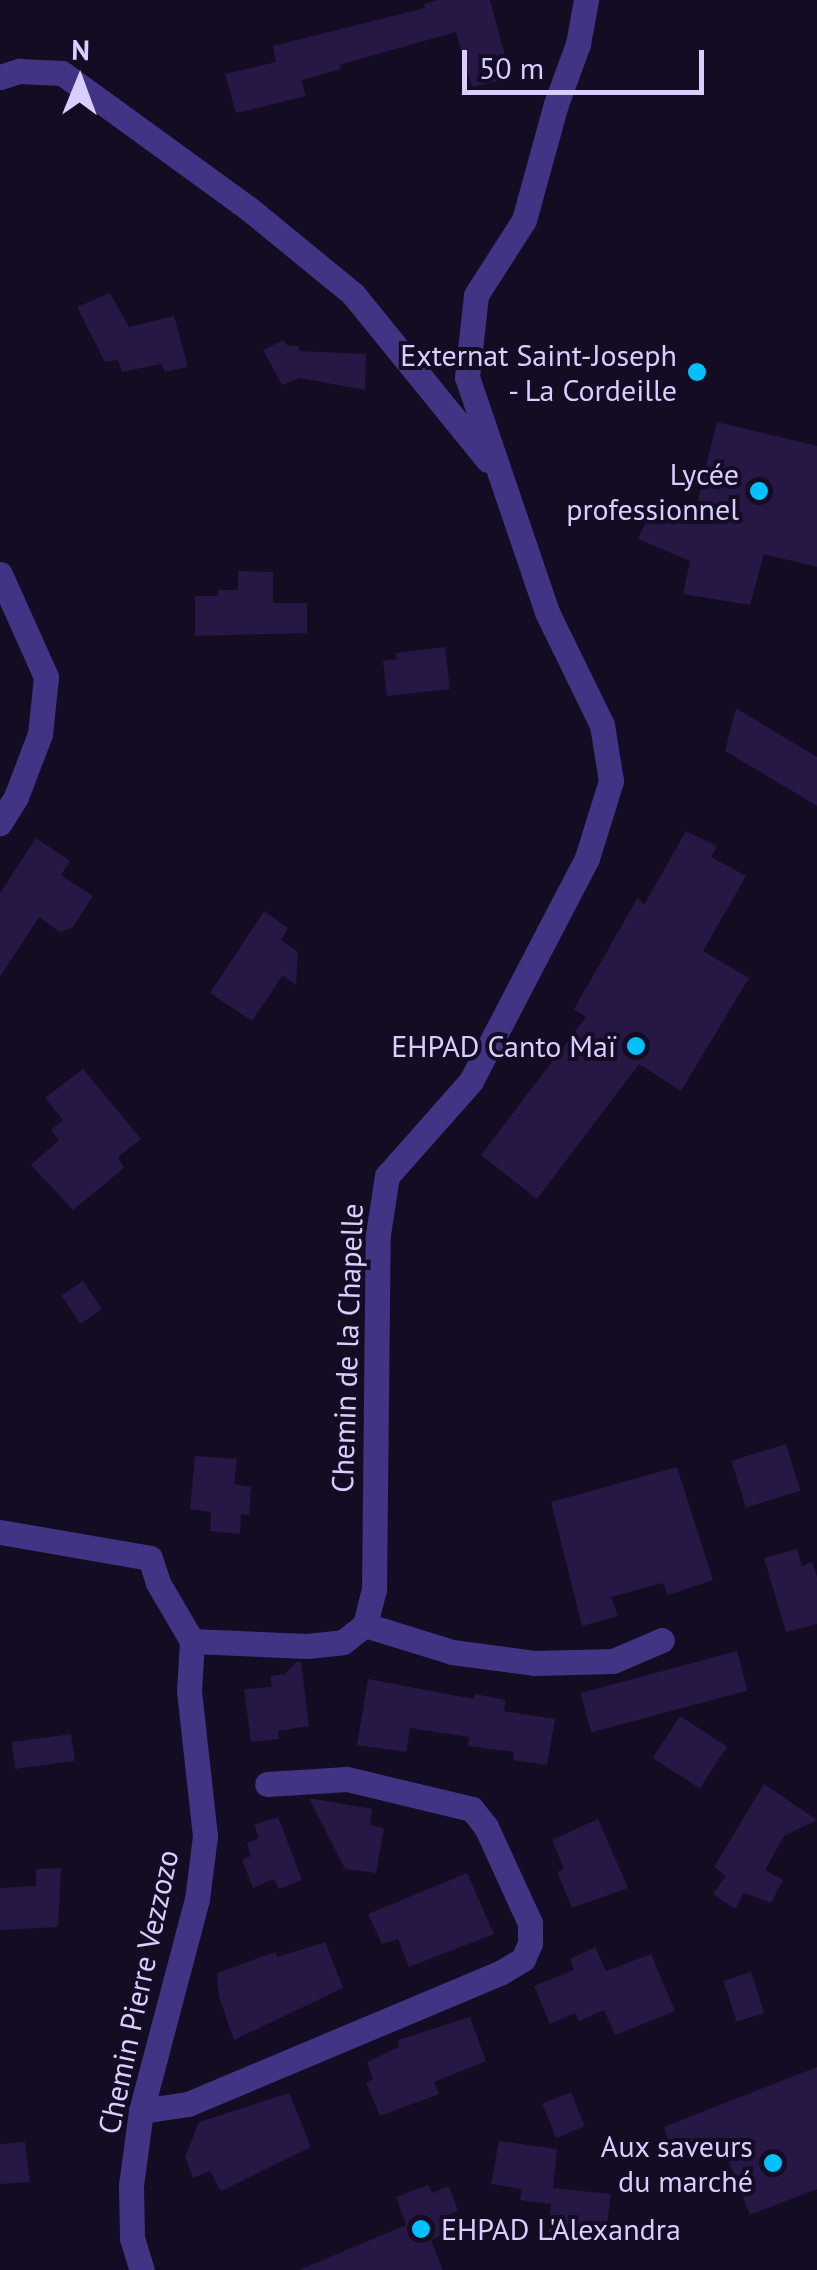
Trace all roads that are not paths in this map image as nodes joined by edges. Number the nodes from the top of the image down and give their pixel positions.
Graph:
1 (586, 0) edge
2 (0, 77) edge
3 (500, 475) junction
4 (0, 574) edge
5 (0, 823) edge
6 (0, 1532) edge
7 (365, 1625) junction
8 (662, 1640) dead end
9 (192, 1641) junction
10 (267, 1784) dead end
11 (140, 2112) junction
12 (142, 2270) edge

1 - 3 street, Chemin de la Chapelle
2 - 3 street
3 - 7 street, Chemin de la Chapelle
4 - 5 street
6 - 9 street
7 - 8 street
7 - 9 street
9 - 11 street, Chemin Pierre Vezzozo
10 - 11 street
11 - 12 street, Chemin Pierre Vezzozo

